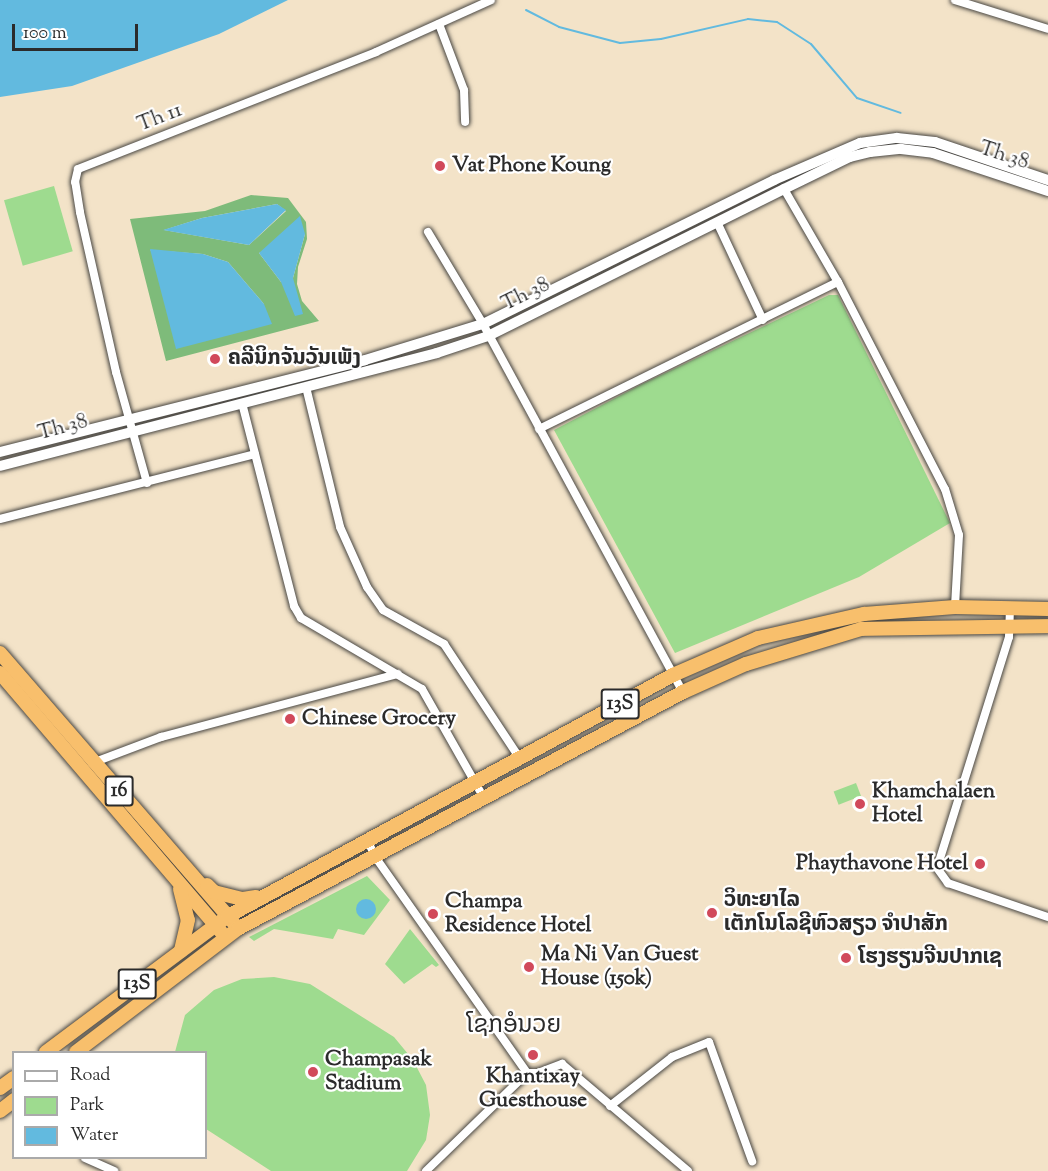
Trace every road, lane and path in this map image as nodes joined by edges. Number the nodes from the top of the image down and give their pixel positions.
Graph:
1 (491, 0) edge
2 (955, 0) edge
3 (439, 24) junction
4 (1048, 29) edge
5 (465, 122) dead end
6 (1048, 180) edge
7 (783, 189) junction
8 (1048, 191) edge
9 (717, 222) junction
10 (428, 232) dead end
11 (838, 282) junction
12 (763, 320) junction
13 (483, 324) junction
14 (488, 336) junction
15 (306, 387) junction
16 (242, 403) junction
17 (128, 418) junction
18 (539, 429) junction
19 (130, 430) junction
20 (0, 452) edge
21 (255, 454) junction
22 (0, 466) edge
23 (147, 483) junction
24 (0, 519) edge
25 (955, 607) junction
26 (1010, 608) junction
27 (1048, 609) edge
28 (1010, 625) junction
29 (1048, 626) edge
30 (0, 653) edge
31 (0, 673) edge
32 (398, 674) junction
33 (673, 675) junction
34 (683, 692) junction
35 (520, 759) junction
36 (89, 765) junction
37 (476, 783) junction
38 (484, 798) junction
39 (368, 842) junction
40 (376, 858) junction
41 (187, 868) junction
42 (174, 876) junction
43 (261, 896) junction
44 (228, 916) junction
45 (1048, 917) edge
46 (216, 925) junction
47 (238, 928) junction
48 (226, 938) junction
49 (181, 951) junction
50 (49, 1051) edge
51 (79, 1051) edge
52 (527, 1073) junction
53 (0, 1088) edge
54 (9, 1105) edge
55 (610, 1106) junction
56 (87, 1159) edge
57 (752, 1161) dead end
58 (114, 1171) edge
59 (426, 1171) edge
60 (688, 1171) edge

1 - 3 street, Th 11
2 - 4 street
3 - 5 street
3 - 17 street, Th 11
6 - 13 street, Th 38
7 - 8 street, Th 38
7 - 9 street, Th 38
7 - 11 street
9 - 12 street
9 - 14 street, Th 38
10 - 13 street
11 - 12 street
11 - 25 street
12 - 18 street
13 - 14 street
13 - 17 street, Th 38
14 - 15 street, Th 38
14 - 18 street
15 - 16 street, Th 38
15 - 35 street
16 - 19 street, Th 38
16 - 21 street
17 - 19 street, Th 11
17 - 20 street, Th 38
18 - 33 street
19 - 22 street, Th 38
19 - 23 street, Th 11
21 - 23 street
21 - 32 street
23 - 24 street
25 - 26 highway, 13S
25 - 33 highway, 13S
26 - 27 highway, 13S
26 - 28 street
28 - 29 highway, 13S
28 - 34 highway, 13S
28 - 45 street
30 - 36 highway, 16
31 - 36 highway, 16
32 - 36 street
32 - 37 street
33 - 34 street
33 - 35 highway, 13S
34 - 38 highway, 13S
35 - 37 highway, 13S
36 - 41 highway, 16
36 - 42 highway, 16
37 - 38 street
37 - 39 highway, 13S
38 - 40 highway, 13S
39 - 40 street
39 - 43 highway, 13S
40 - 47 highway, 13S
40 - 52 street
41 - 43 highway
41 - 44 highway, 16
42 - 46 highway, 16
42 - 49 highway
43 - 44 highway, 13S
44 - 46 highway, 13S
44 - 47 highway, 16
46 - 48 highway, 16
46 - 49 highway, 13S
47 - 48 highway, 13S
48 - 51 highway, 13S
49 - 50 highway, 13S
52 - 55 street
52 - 59 street
53 - 54 street
55 - 57 street
55 - 60 street
56 - 58 street

